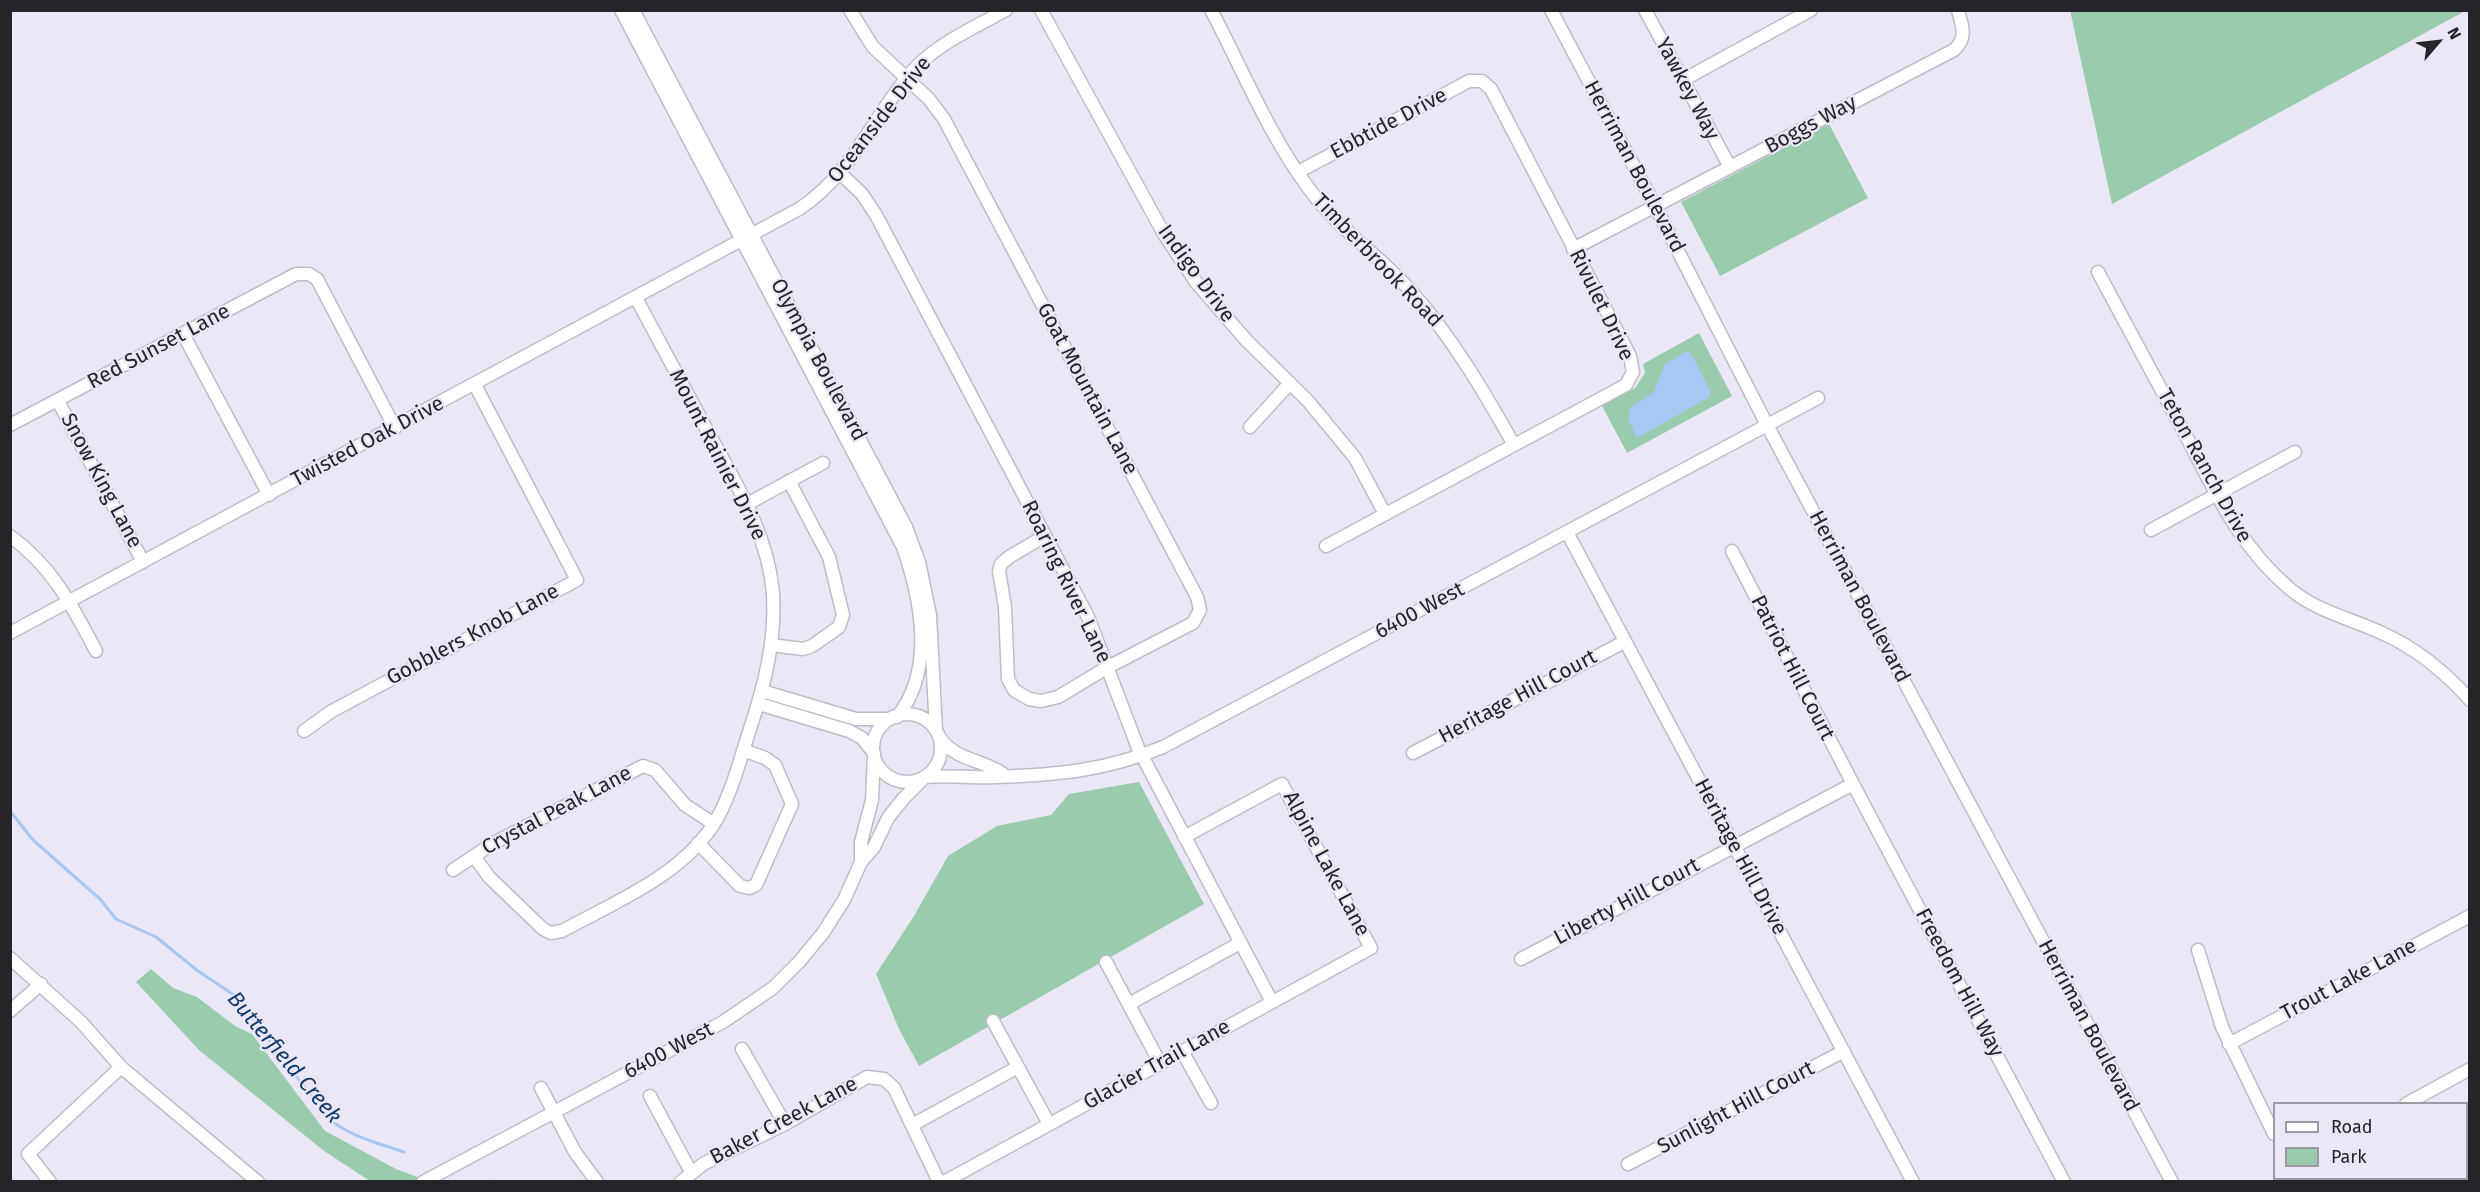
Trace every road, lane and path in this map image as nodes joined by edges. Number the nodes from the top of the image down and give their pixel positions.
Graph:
1 (621, 10) edge
2 (633, 10) edge
3 (850, 10) edge
4 (1006, 10) edge
5 (1041, 10) edge
6 (1211, 10) edge
7 (1551, 10) edge
8 (1645, 10) edge
9 (1812, 10) edge
10 (1958, 10) edge
11 (907, 79) junction
12 (1683, 80) junction
13 (1482, 81) joint
14 (1730, 167) junction
15 (1298, 172) junction
16 (841, 174) junction
17 (1656, 206) junction
18 (747, 238) junction
19 (1573, 249) junction
20 (724, 250) joint
21 (2098, 272) dead end
22 (636, 298) junction
23 (183, 334) junction
24 (1290, 383) junction
25 (475, 385) junction
26 (1818, 398) dead end
27 (58, 400) junction
28 (10, 425) edge
29 (1767, 425) junction
30 (1250, 427) dead end
31 (395, 428) junction
32 (1514, 445) junction
33 (2295, 452) dead end
34 (823, 463) dead end
35 (789, 482) junction
36 (2216, 494) junction
37 (269, 495) junction
38 (747, 504) junction
39 (1385, 514) junction
40 (2151, 530) dead end
41 (1567, 532) junction
42 (10, 536) edge
43 (1046, 536) junction
44 (1326, 546) dead end
45 (1732, 551) dead end
46 (144, 562) junction
47 (69, 601) junction
48 (10, 633) edge
49 (1624, 642) junction
50 (771, 645) junction
51 (96, 651) dead end
52 (1108, 667) junction
53 (760, 698) junction
54 (2469, 700) edge
55 (894, 718) junction
56 (304, 731) dead end
57 (937, 732) junction
58 (743, 750) junction
59 (1413, 753) dead end
60 (874, 754) junction
61 (1142, 756) junction
62 (1006, 776) junction
63 (925, 777) junction
64 (1853, 784) junction
65 (714, 824) junction
66 (1184, 837) junction
67 (698, 843) junction
68 (1734, 846) junction
69 (474, 856) junction
70 (861, 862) junction
71 (453, 870) dead end
72 (2469, 916) edge
73 (1240, 943) junction
74 (1371, 948) joint
75 (2198, 950) dead end
76 (10, 958) edge
77 (1521, 959) dead end
78 (1106, 962) dead end
79 (41, 984) junction
80 (1272, 1002) junction
81 (1129, 1004) junction
82 (10, 1011) edge
83 (993, 1021) dead end
84 (2229, 1044) junction
85 (742, 1049) dead end
86 (1182, 1051) junction
87 (1844, 1051) junction
88 (1160, 1063) junction
89 (121, 1067) junction
90 (1018, 1067) junction
91 (2469, 1069) edge
92 (541, 1089) dead end
93 (650, 1096) dead end
94 (2410, 1102) edge
95 (1211, 1103) dead end
96 (554, 1113) junction
97 (785, 1124) junction
98 (1049, 1124) junction
99 (912, 1125) junction
100 (2273, 1132) edge
101 (1628, 1164) dead end
102 (692, 1172) junction
103 (50, 1182) edge
104 (258, 1182) edge
105 (423, 1182) edge
106 (597, 1182) edge
107 (681, 1182) edge
108 (939, 1182) edge
109 (944, 1182) edge
110 (1913, 1182) edge
111 (2064, 1182) edge
112 (2172, 1182) edge

1 - 18 street, Olympia Boulevard
2 - 18 street, Olympia Boulevard
3 - 11 street, Goat Mountain Lane
4 - 11 street, Oceanside Drive
5 - 24 street, Indigo Drive
6 - 15 street, Timberbrook Road
7 - 17 street, Herriman Boulevard
8 - 12 street, Yawkey Way
9 - 12 street
10 - 14 street, Boggs Way
11 - 16 street, Oceanside Drive
11 - 52 street, Goat Mountain Lane
12 - 14 street, Yawkey Way
13 - 15 street, Ebbtide Drive
13 - 19 street, Rivulet Drive
14 - 17 street, Boggs Way
15 - 32 street, Timberbrook Road
16 - 18 street, Oceanside Drive
16 - 43 street, Roaring River Lane
17 - 19 street, Boggs Way
17 - 29 street, Herriman Boulevard
18 - 20 street, Oceanside Drive
18 - 55 street, Olympia Boulevard
18 - 57 street, Olympia Boulevard
19 - 32 street, Rivulet Drive
20 - 22 street, Twisted Oak Drive
21 - 36 street, Teton Ranch Drive
22 - 25 street, Twisted Oak Drive
22 - 38 street, Mount Rainier Drive
23 - 27 street, Red Sunset Lane
23 - 31 street, Red Sunset Lane
23 - 37 street
24 - 30 street
24 - 39 street, Indigo Drive
25 - 31 street, Twisted Oak Drive
25 - 56 street, Gobblers Knob Lane
26 - 29 street, 6400 West
27 - 28 street, Red Sunset Lane
27 - 46 street, Snow King Lane
29 - 41 street, 6400 West
29 - 112 street, Herriman Boulevard
31 - 37 street, Twisted Oak Drive
32 - 39 street, Rivulet Drive
33 - 36 street
34 - 35 street
35 - 38 street
35 - 50 street
36 - 40 street
36 - 54 street, Teton Ranch Drive
37 - 46 street, Twisted Oak Drive
38 - 50 street, Mount Rainier Drive
39 - 44 street, Rivulet Drive
41 - 49 street, Heritage Hill Drive
41 - 61 street, 6400 West
42 - 47 street
43 - 52 street, Roaring River Lane
43 - 52 street, Goat Mountain Lane
45 - 64 street, Patriot Hill Court
46 - 47 street, Twisted Oak Drive
47 - 48 street, Twisted Oak Drive
47 - 51 street
49 - 59 street, Heritage Hill Court
49 - 68 street, Heritage Hill Drive
50 - 53 street, Mount Rainier Drive
52 - 61 street, Roaring River Lane
53 - 55 street
53 - 58 street, Mount Rainier Drive
53 - 60 street
55 - 57 street
55 - 60 street
57 - 62 street
57 - 63 street
58 - 65 street, Mount Rainier Drive
58 - 67 street
60 - 63 street
60 - 70 street, 6400 West
61 - 62 street, 6400 West
61 - 66 street, Roaring River Lane
62 - 63 street, 6400 West
63 - 70 street, 6400 West
64 - 68 street, Liberty Hill Court
64 - 111 street, Freedom Hill Way
65 - 67 street, Mount Rainier Drive
65 - 69 street, Crystal Peak Lane
66 - 73 street, Roaring River Lane
66 - 74 street, Alpine Lake Lane
67 - 69 street, Mount Rainier Drive
68 - 77 street, Liberty Hill Court
68 - 87 street, Heritage Hill Drive
69 - 71 street, Crystal Peak Lane
70 - 96 street, 6400 West
72 - 84 street, Trout Lake Lane
73 - 80 street, Roaring River Lane
73 - 81 street
74 - 80 street, Glacier Trail Lane
75 - 84 street
76 - 79 street
78 - 81 street
79 - 82 street
79 - 89 street
80 - 86 street, Glacier Trail Lane
81 - 88 street
83 - 90 street
84 - 100 street
85 - 97 street
86 - 88 street, Glacier Trail Lane
86 - 95 street
87 - 101 street, Sunlight Hill Court
87 - 110 street, Heritage Hill Drive
88 - 98 street, Glacier Trail Lane
89 - 103 street
89 - 104 street
90 - 98 street
90 - 99 street
91 - 94 street
92 - 96 street
93 - 102 street
96 - 105 street, 6400 West
96 - 106 street
97 - 99 street, Baker Creek Lane
97 - 102 street, Baker Creek Lane
98 - 109 street, Glacier Trail Lane
99 - 108 street, Baker Creek Lane
102 - 107 street, Baker Creek Lane

